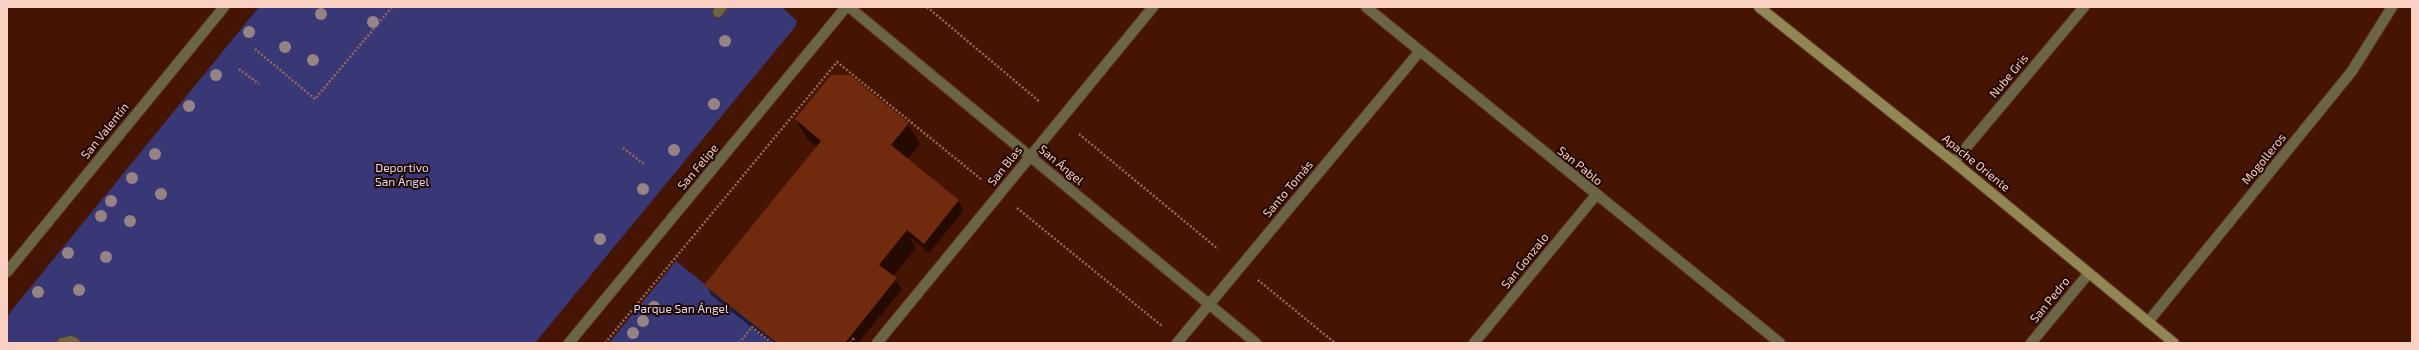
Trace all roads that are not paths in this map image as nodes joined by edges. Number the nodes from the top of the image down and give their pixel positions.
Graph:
1 (224, 7) edge
2 (848, 7) edge
3 (1153, 7) edge
4 (1366, 7) edge
5 (1759, 7) edge
6 (2084, 7) edge
7 (2392, 7) edge
8 (1420, 51) junction
9 (1030, 156) junction
10 (1954, 162) junction
11 (1596, 195) junction
12 (7, 272) edge
13 (2089, 273) junction
14 (1209, 304) junction
15 (2148, 322) junction
16 (1178, 341) edge
17 (1777, 342) edge
18 (62, 343) edge
19 (75, 343) edge
20 (569, 343) edge
21 (877, 343) edge
22 (1256, 343) edge
23 (1474, 343) edge
24 (2031, 343) edge
25 (2174, 343) edge

1 - 12 street, San Valentín
2 - 9 street, San Ángel
2 - 20 street, San Felipe
3 - 9 street, San Blas
4 - 8 street, San Pablo
5 - 10 street, Apache Oriente
6 - 10 street, Nube Gris
7 - 15 street, Mogolleros
8 - 11 street, San Pablo
8 - 14 street, Santo Tomás
9 - 14 street, San Ángel
9 - 21 street, San Blas
10 - 13 street, Apache Oriente
11 - 17 street, San Pablo
11 - 23 street, San Gonzalo
13 - 15 street, Apache Oriente
13 - 24 street, San Pedro
14 - 16 street, Santo Tomás
14 - 22 street, San Ángel
15 - 25 street, Apache Oriente
18 - 19 street

